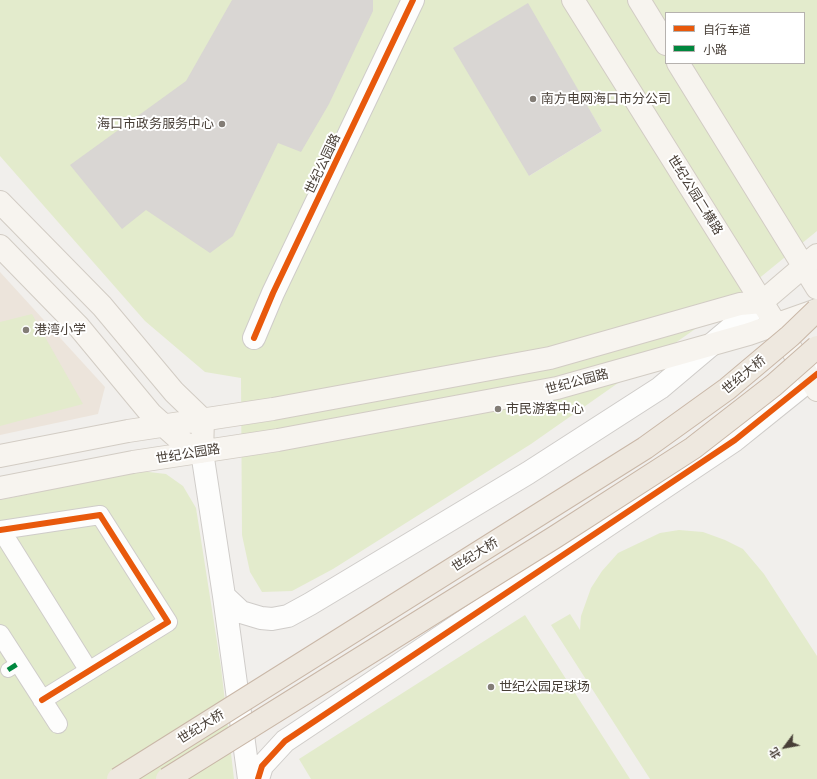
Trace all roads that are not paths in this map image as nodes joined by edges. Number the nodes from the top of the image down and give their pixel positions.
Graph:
1 (413, 0) edge
2 (573, 0) edge
3 (639, 0) edge
4 (665, 42) edge
5 (679, 64) edge
6 (0, 202) edge
7 (0, 246) edge
8 (811, 261) edge
9 (817, 288) edge
10 (762, 302) junction
11 (817, 310) edge
12 (776, 324) junction
13 (254, 338) dead end
14 (711, 345) junction
15 (817, 347) edge
16 (815, 381) edge
17 (203, 420) junction
18 (164, 426) junction
19 (202, 452) junction
20 (0, 456) edge
21 (0, 488) edge
22 (0, 530) edge
23 (224, 596) junction
24 (0, 634) edge
25 (89, 671) junction
26 (42, 700) junction
27 (58, 724) dead end
28 (118, 779) edge
29 (167, 779) edge
30 (249, 779) edge
31 (258, 779) edge

1 - 13 street, 世纪公园路
2 - 10 main road, 世纪公园二横路
3 - 4 main road
5 - 8 main road
6 - 17 main road
7 - 18 main road
8 - 9 main road
8 - 10 main road
10 - 12 main road, 世纪公园二横路
10 - 14 street
10 - 17 main road
11 - 12 main road, 世纪公园路
11 - 28 highway, 世纪大桥, bridge
12 - 14 main road, 世纪公园路
12 - 16 main road, 世纪公园二横路
14 - 19 main road, 世纪公园路
14 - 23 street
15 - 29 highway, 世纪大桥, bridge
16 - 31 street
17 - 18 main road
17 - 19 main road
18 - 19 main road
18 - 20 main road
19 - 21 main road, 世纪公园路
19 - 23 street
22 - 25 street
22 - 25 street
23 - 30 street
24 - 26 street
25 - 26 street
26 - 27 street

